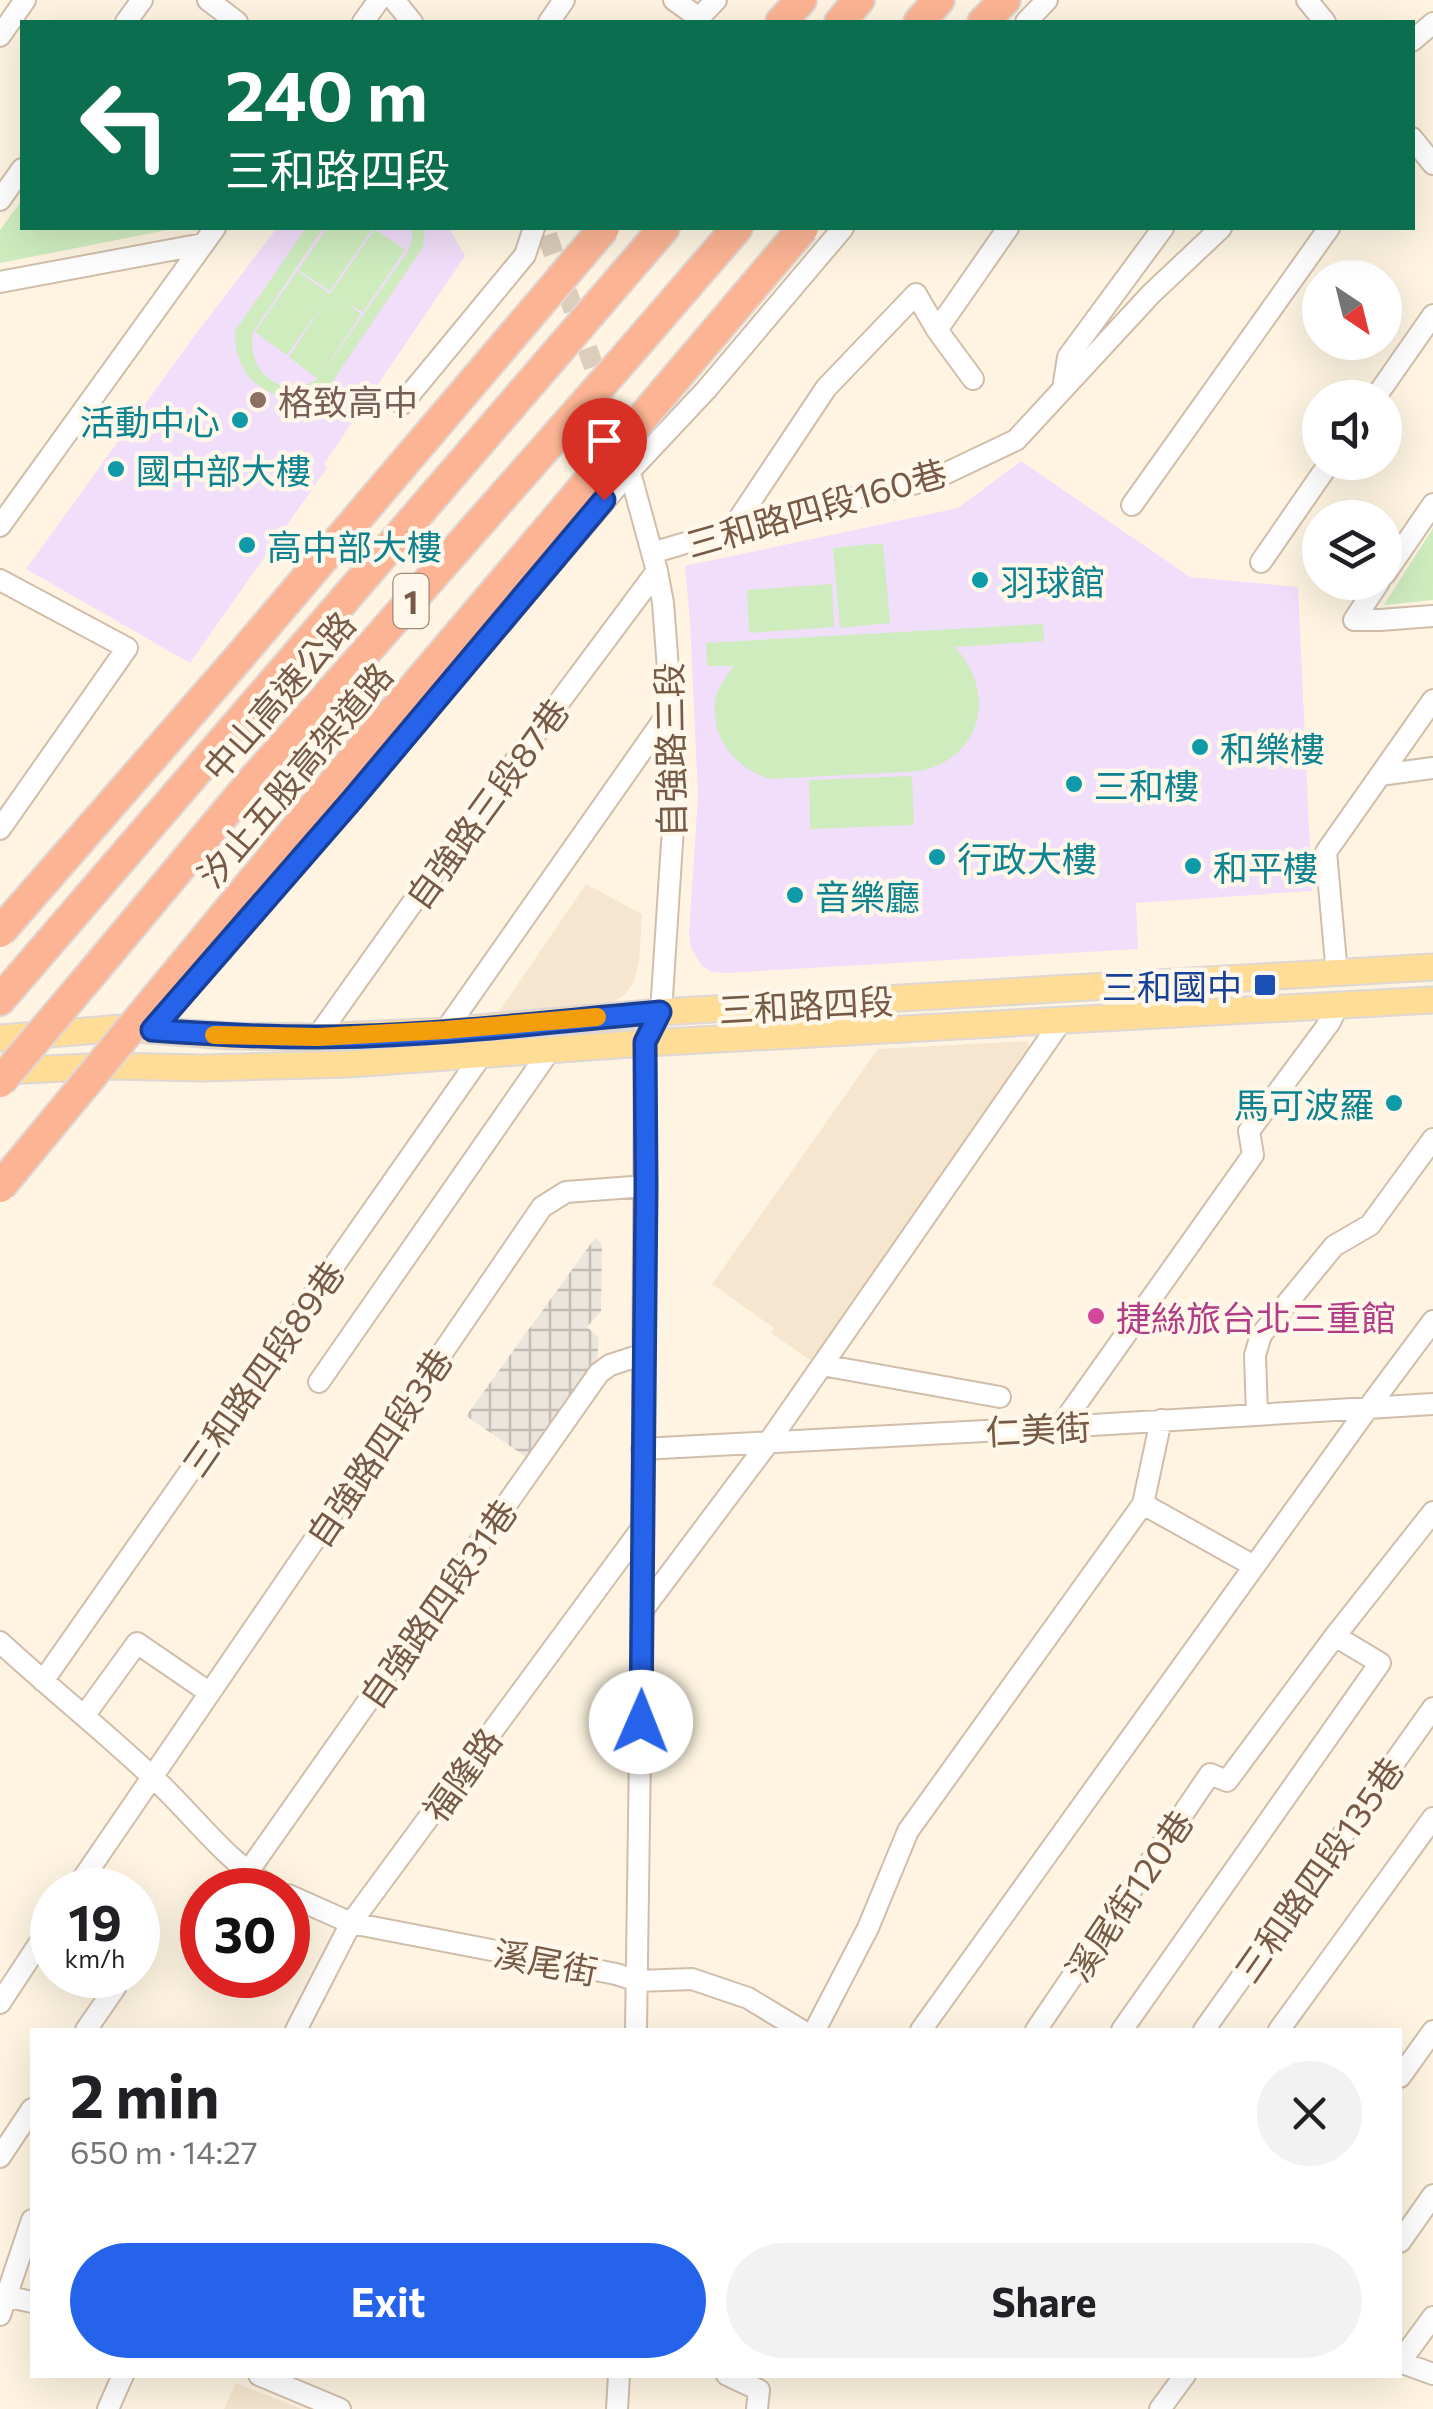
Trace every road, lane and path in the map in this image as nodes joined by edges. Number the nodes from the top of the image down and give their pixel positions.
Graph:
1 (26, 0) edge
2 (208, 0) edge
3 (394, 0) edge
4 (674, 0) edge
5 (716, 0) edge
6 (801, 0) edge
7 (860, 0) edge
8 (939, 0) edge
9 (1005, 0) edge
10 (1047, 0) edge
11 (1307, 0) edge
12 (234, 20) edge
13 (410, 20) edge
14 (697, 20) edge
15 (783, 20) edge
16 (842, 20) edge
17 (921, 20) edge
18 (985, 20) edge
19 (1028, 20) edge
20 (1323, 20) edge
21 (0, 36) edge
22 (1415, 142) edge
23 (1433, 164) edge
24 (20, 172) edge
25 (0, 200) edge
26 (541, 230) edge
27 (602, 230) edge
28 (662, 230) edge
29 (735, 230) edge
30 (801, 230) edge
31 (840, 230) edge
32 (1007, 230) edge
33 (1162, 230) edge
34 (1219, 230) edge
35 (1329, 230) edge
36 (209, 236) edge
37 (0, 282) edge
38 (1433, 315) edge
39 (937, 330) junction
40 (973, 379) dead end
41 (1388, 380) edge
42 (1063, 390) junction
43 (402, 404) dead end
44 (628, 464) junction
45 (1317, 480) edge
46 (1132, 504) dead end
47 (1433, 504) edge
48 (0, 526) edge
49 (732, 529) junction
50 (1402, 549) edge
51 (654, 562) junction
52 (1260, 562) dead end
53 (0, 580) edge
54 (1367, 600) edge
55 (1433, 616) edge
56 (1433, 700) edge
57 (671, 709) junction
58 (1433, 768) edge
59 (1380, 775) junction
60 (0, 829) edge
61 (0, 932) edge
62 (1433, 967) edge
63 (1336, 974) junction
64 (0, 1000) edge
65 (1433, 1000) edge
66 (1338, 1005) junction
67 (660, 1012) junction
68 (1062, 1020) junction
69 (152, 1030) junction
70 (445, 1030) junction
71 (318, 1037) junction
72 (0, 1038) edge
73 (645, 1042) junction
74 (550, 1050) junction
75 (481, 1056) junction
76 (0, 1071) edge
77 (0, 1082) edge
78 (1433, 1140) edge
79 (646, 1186) junction
80 (0, 1187) edge
81 (1433, 1321) edge
82 (644, 1354) junction
83 (822, 1365) junction
84 (318, 1382) dead end
85 (1000, 1397) dead end
86 (1433, 1404) edge
87 (1368, 1408) junction
88 (1257, 1414) junction
89 (1162, 1420) junction
90 (1060, 1427) junction
91 (768, 1443) junction
92 (642, 1449) junction
93 (1143, 1504) junction
94 (1433, 1512) edge
95 (642, 1528) junction
96 (1254, 1566) junction
97 (642, 1611) junction
98 (1335, 1636) junction
99 (0, 1642) edge
100 (43, 1681) junction
101 (210, 1693) junction
102 (1433, 1708) edge
103 (84, 1716) junction
104 (152, 1777) junction
105 (1433, 1818) edge
106 (90, 1868) edge
107 (242, 1868) edge
108 (251, 1868) edge
109 (310, 1905) edge
110 (351, 1923) junction
111 (30, 1961) edge
112 (638, 1981) junction
113 (108, 1998) edge
114 (0, 2003) edge
115 (87, 2028) edge
116 (297, 2028) edge
117 (636, 2028) edge
118 (797, 2028) edge
119 (816, 2028) edge
120 (922, 2028) edge
121 (1037, 2028) edge
122 (1123, 2028) edge
123 (1205, 2028) edge
124 (1280, 2028) edge
125 (1433, 2031) edge
126 (1402, 2074) edge
127 (30, 2112) edge
128 (0, 2157) edge
129 (1433, 2195) edge
130 (30, 2234) edge
131 (1402, 2239) edge
132 (2, 2302) edge
133 (30, 2302) edge
134 (1433, 2317) edge
135 (1402, 2359) edge
136 (1402, 2363) edge
137 (1433, 2374) edge
138 (122, 2378) edge
139 (266, 2378) edge
140 (619, 2378) edge
141 (734, 2378) edge
142 (1183, 2378) edge
143 (108, 2409) edge
144 (340, 2409) edge
145 (617, 2409) edge
146 (756, 2409) edge
147 (1160, 2409) edge

1 - 21 street
2 - 12 street
3 - 13 street
4 - 14 street
5 - 14 street
6 - 15 highway
7 - 16 highway
8 - 17 highway
9 - 18 highway
10 - 19 street
11 - 20 street
22 - 23 street
24 - 25 street
26 - 43 street
27 - 61 highway, bridge
28 - 64 highway, 中山高速公路 / 1
29 - 77 highway, 中山高速公路 / 1, bridge
30 - 80 highway, 汐止五股高架道路 / 1, bridge
31 - 44 street
32 - 39 street
33 - 42 street
34 - 42 street, 三和路四段160巷
35 - 46 street
36 - 37 street
36 - 48 street
38 - 41 street
39 - 40 street
39 - 49 street
42 - 49 street, 三和路四段160巷
44 - 51 street, 自強路三段
44 - 69 street
45 - 52 street
47 - 50 street
49 - 51 street, 三和路四段160巷
51 - 57 street, 自強路三段
51 - 71 street, 自強路三段87巷
53 - 60 street
54 - 55 street
56 - 59 street
57 - 67 street, 自強路三段
57 - 70 street
58 - 59 street
59 - 63 street
62 - 63 main road, 三和路四段
63 - 67 main road, 三和路四段
65 - 66 main road, 三和路四段
66 - 68 main road, 三和路四段
66 - 90 street
67 - 70 main road, 三和路四段
67 - 73 street, 自強路三段
68 - 73 main road, 三和路四段
68 - 83 street
69 - 71 main road, 三和路四段
69 - 72 main road, 三和路四段
70 - 71 main road, 三和路四段
73 - 74 main road, 三和路四段
73 - 79 street
74 - 75 main road, 三和路四段
74 - 84 street
75 - 76 main road, 三和路四段
75 - 100 street, 三和路四段89巷
78 - 88 street
79 - 82 street
79 - 101 street, 自強路四段3巷
81 - 87 street
82 - 92 street
82 - 108 street, 自強路四段31巷
83 - 85 street
83 - 91 street
86 - 87 street, 仁美街
87 - 88 street, 仁美街
87 - 96 street
88 - 89 street, 仁美街
89 - 90 street, 仁美街
89 - 93 street
90 - 91 street, 仁美街
91 - 92 street, 仁美街
91 - 97 street
92 - 95 street
93 - 96 street
93 - 119 street
94 - 98 street
95 - 97 street
95 - 110 street, 福隆路
96 - 120 street
97 - 112 street
98 - 121 street, 溪尾街120巷
98 - 122 street
99 - 100 street
100 - 103 street
101 - 103 street
101 - 104 street, 自強路四段3巷
102 - 123 street, 三和路四段135巷
103 - 104 street
104 - 106 street, 自強路四段3巷
104 - 107 street
105 - 124 street
109 - 110 street, 溪尾街
110 - 112 street, 溪尾街
110 - 116 street, 福隆路
111 - 114 street
112 - 117 street
112 - 118 street, 溪尾街
113 - 115 street
125 - 126 street
127 - 128 street
129 - 131 street
130 - 132 street
132 - 133 street
134 - 135 street
136 - 137 street
138 - 143 street
139 - 144 street
140 - 145 street
141 - 146 street
142 - 147 street

